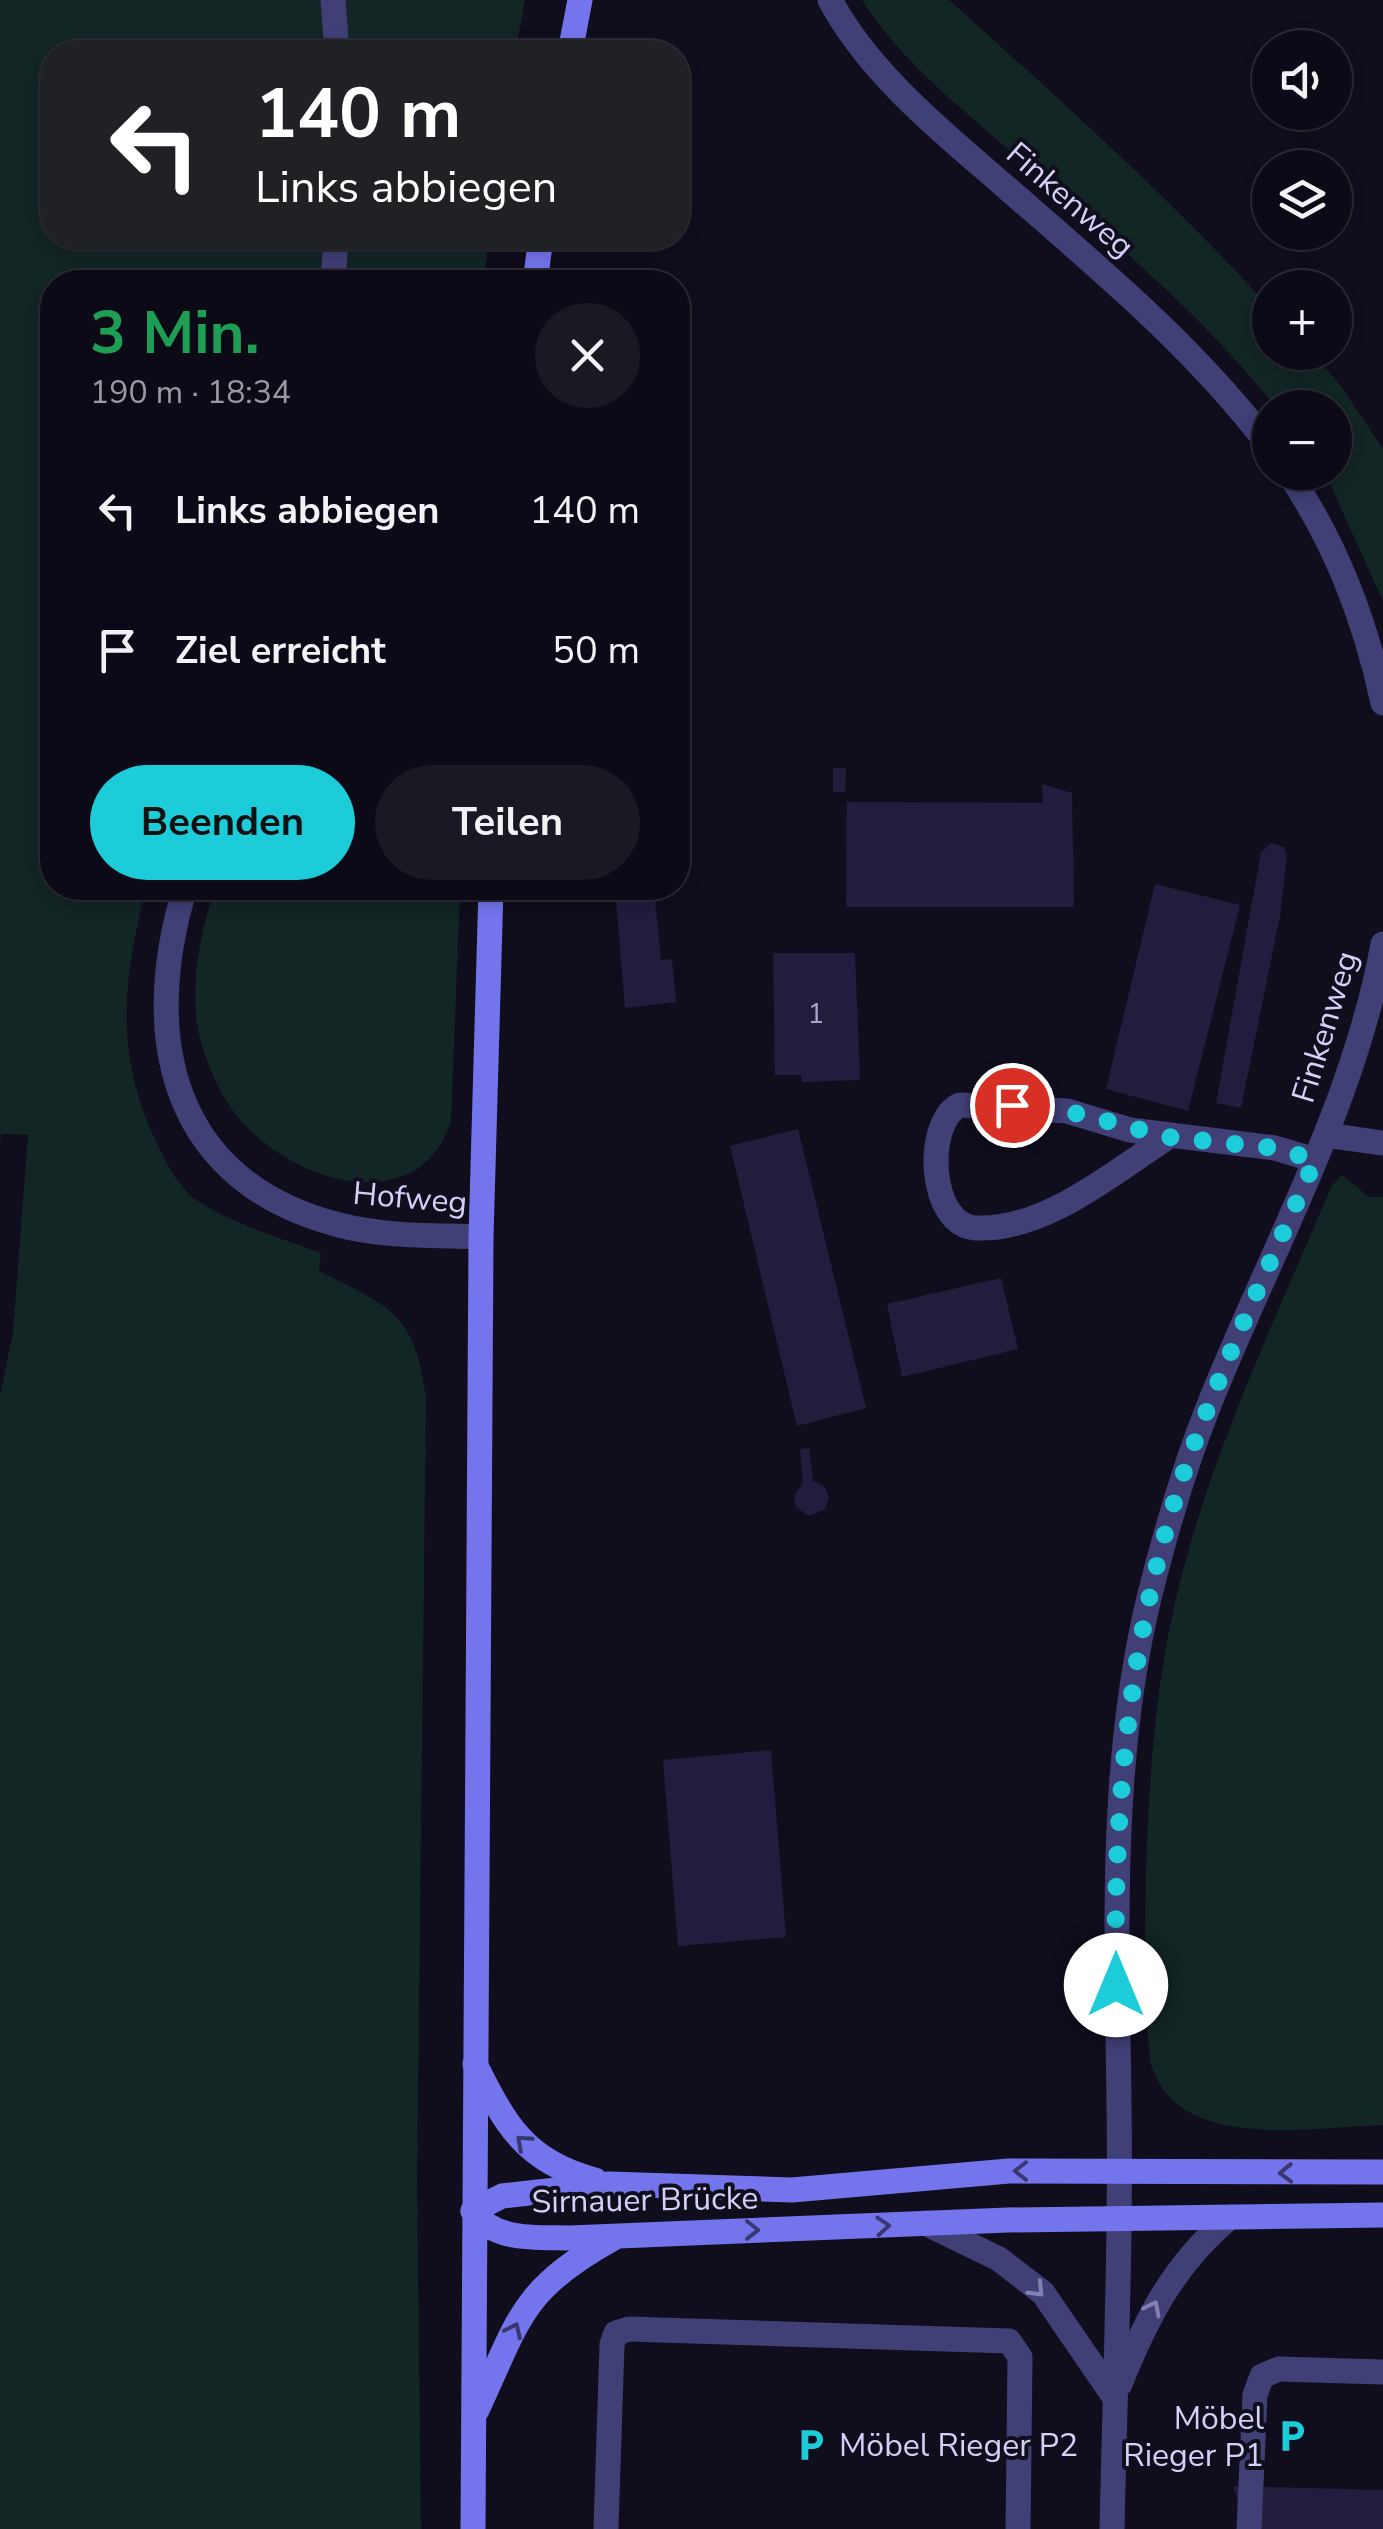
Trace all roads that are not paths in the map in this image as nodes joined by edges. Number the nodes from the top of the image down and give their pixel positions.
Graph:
1 (333, 0) edge
2 (580, 0) edge
3 (830, 0) edge
4 (336, 40) edge
5 (572, 40) edge
6 (1252, 423) edge
7 (1298, 490) edge
8 (1383, 703) edge
9 (182, 900) edge
10 (491, 900) edge
11 (1383, 944) edge
12 (1326, 1136) junction
13 (1168, 1137) junction
14 (1383, 1143) edge
15 (1315, 1160) junction
16 (481, 1237) junction
17 (472, 2059) junction
18 (1119, 2172) junction
19 (1383, 2172) edge
20 (609, 2184) junction
21 (472, 2212) junction
22 (1383, 2215) edge
23 (1230, 2217) junction
24 (1118, 2218) junction
25 (924, 2224) junction
26 (622, 2234) junction
27 (1383, 2372) edge
28 (1115, 2398) junction
29 (473, 2419) junction
30 (473, 2529) edge
31 (606, 2529) edge
32 (1018, 2529) edge
33 (1112, 2529) edge
34 (1249, 2529) edge

1 - 4 street
2 - 5 main road
3 - 6 street, Finkenweg
7 - 8 street
9 - 16 street, Hofweg
10 - 16 main road
11 - 12 street, Finkenweg
12 - 14 street
12 - 15 street, Finkenweg
13 - 13 street
13 - 15 street
15 - 18 street, Finkenweg
16 - 17 main road
20 -> 17 main road
17 - 21 main road
19 -> 18 main road, Sirnauer Brücke
18 -> 20 main road, Sirnauer Brücke
18 - 24 street, Finkenweg
20 - 21 main road, Sirnauer Brücke
21 - 26 main road, Sirnauer Brücke
21 - 29 main road
22 - 23 main road, Sirnauer Brücke
23 - 24 main road, Sirnauer Brücke
28 -> 23 street
24 - 25 main road, Sirnauer Brücke
24 - 28 street, Finkenweg
26 -> 25 main road, Sirnauer Brücke
25 -> 28 street
29 -> 26 main road
27 - 34 street
28 - 33 street, Finkenweg
29 - 30 main road
31 - 32 street

